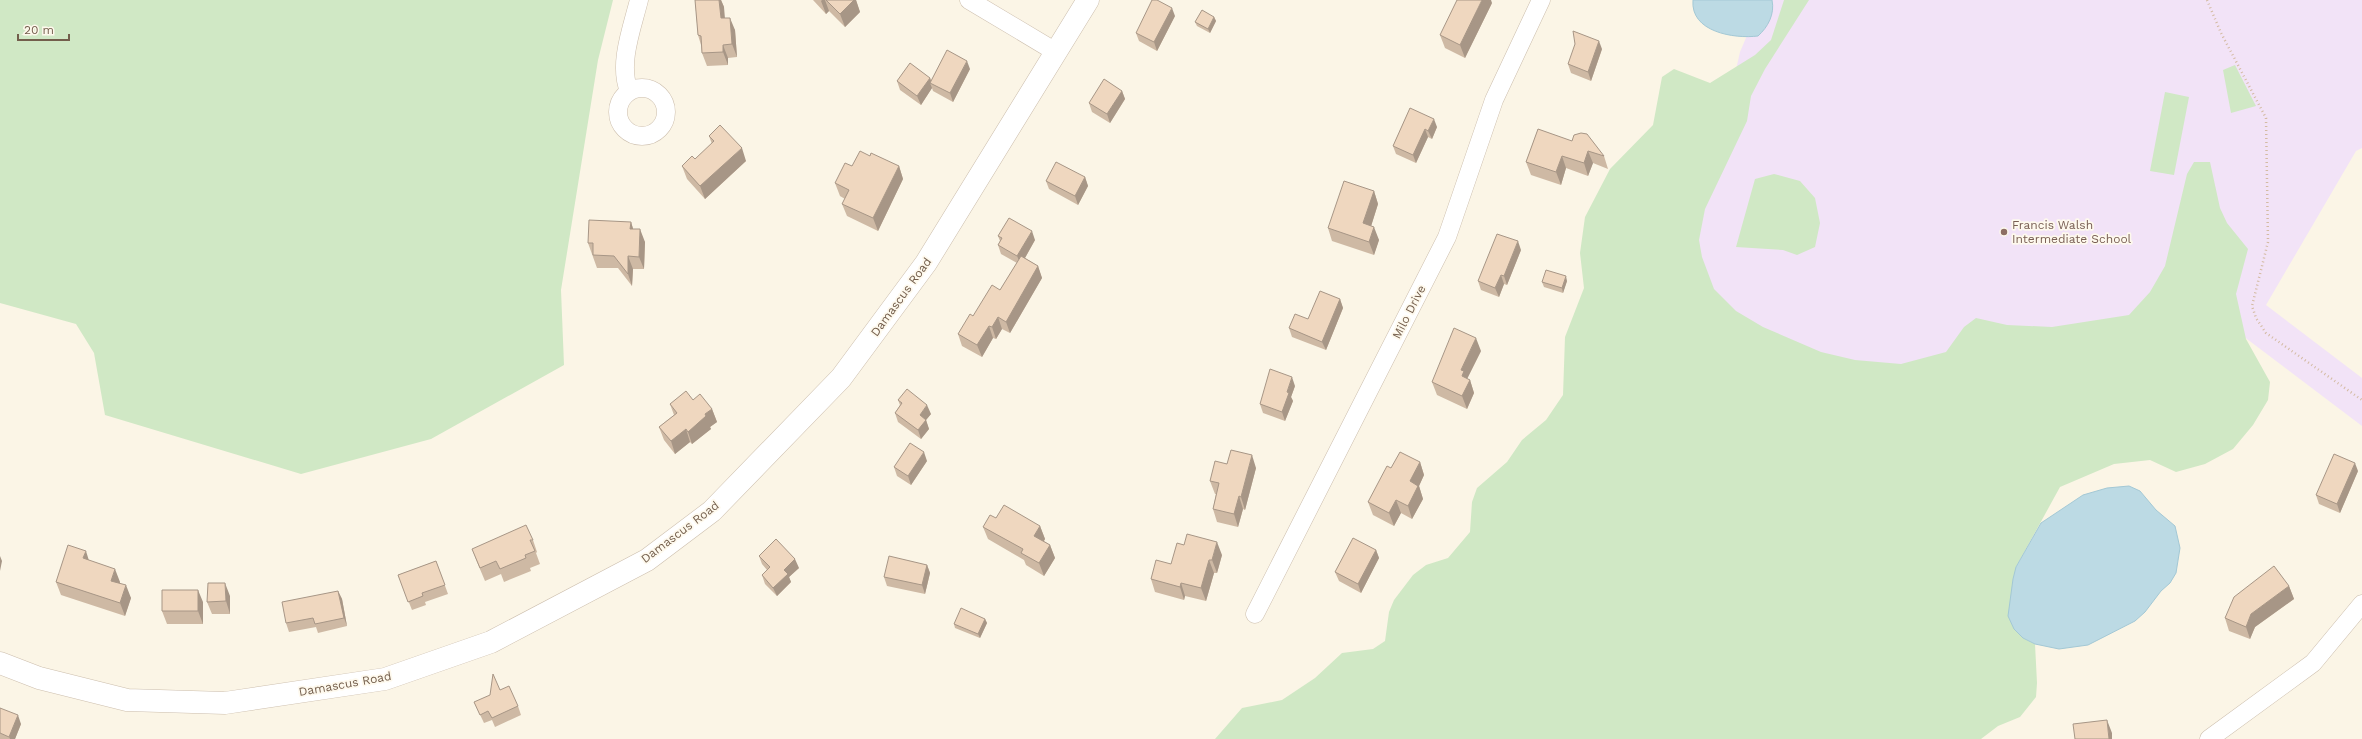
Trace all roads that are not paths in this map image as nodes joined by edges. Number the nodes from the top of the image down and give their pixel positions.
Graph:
1 (639, 0) edge
2 (969, 0) edge
3 (1088, 0) edge
4 (1541, 0) edge
5 (1056, 52) junction
6 (629, 91) dead end
7 (2362, 604) edge
8 (1255, 614) dead end
9 (0, 663) edge
10 (2209, 739) edge

1 - 6 street
2 - 5 street
3 - 5 street, Damascus Road
4 - 8 street, Milo Drive
5 - 9 street, Damascus Road
7 - 10 street

